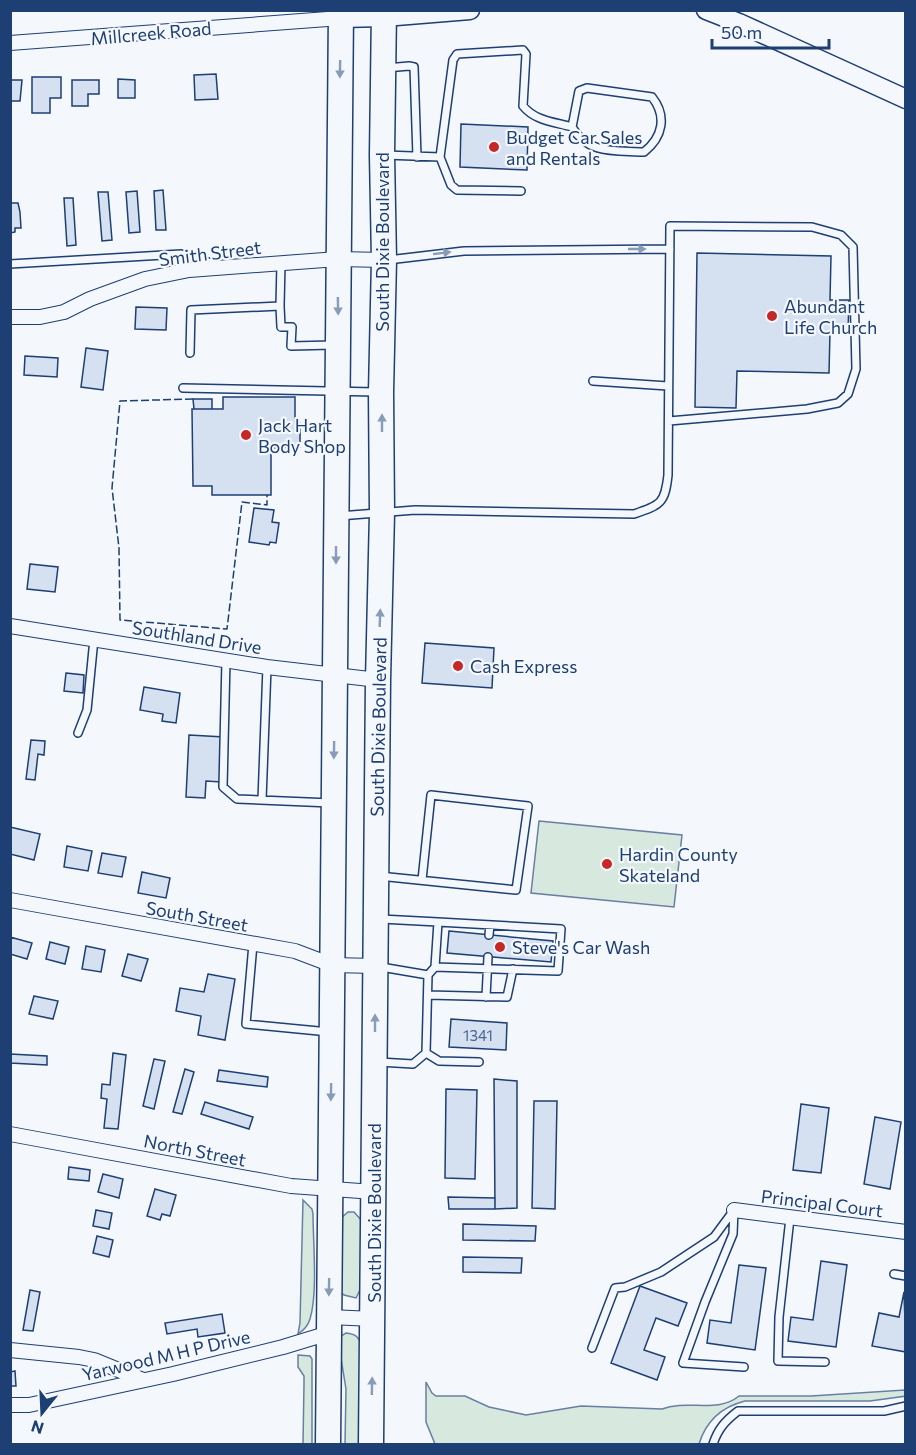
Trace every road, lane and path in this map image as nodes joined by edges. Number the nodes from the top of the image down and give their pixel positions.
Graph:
1 (470, 10) edge
2 (706, 10) edge
3 (341, 14) edge
4 (384, 14) edge
5 (10, 43) edge
6 (383, 68) junction
7 (906, 99) edge
8 (572, 127) junction
9 (382, 155) junction
10 (417, 156) junction
11 (440, 157) junction
12 (521, 191) dead end
13 (670, 249) junction
14 (338, 259) junction
15 (384, 260) junction
16 (281, 263) junction
17 (10, 264) edge
18 (226, 267) junction
19 (280, 306) junction
20 (10, 317) edge
21 (339, 345) junction
22 (190, 354) dead end
23 (593, 381) dead end
24 (668, 386) junction
25 (183, 388) dead end
26 (338, 392) junction
27 (381, 392) junction
28 (669, 421) junction
29 (382, 513) junction
30 (337, 516) junction
31 (10, 626) edge
32 (94, 639) junction
33 (226, 660) junction
34 (267, 667) junction
35 (336, 675) junction
36 (378, 680) junction
37 (78, 733) dead end
38 (262, 800) junction
39 (333, 803) junction
40 (376, 876) junction
41 (422, 880) junction
42 (10, 900) edge
43 (376, 919) junction
44 (438, 922) junction
45 (490, 925) junction
46 (489, 935) dead end
47 (253, 944) junction
48 (488, 957) dead end
49 (332, 965) junction
50 (375, 966) junction
51 (435, 967) junction
52 (487, 968) junction
53 (513, 969) junction
54 (428, 975) junction
55 (428, 995) junction
56 (486, 997) junction
57 (332, 1033) junction
58 (426, 1053) junction
59 (375, 1062) junction
60 (479, 1062) dead end
61 (10, 1134) edge
62 (330, 1190) junction
63 (374, 1192) junction
64 (734, 1210) junction
65 (790, 1218) junction
66 (906, 1232) edge
67 (894, 1274) dead end
68 (906, 1276) edge
69 (374, 1319) junction
70 (329, 1325) junction
71 (592, 1348) dead end
72 (10, 1350) edge
73 (825, 1362) dead end
74 (744, 1366) dead end
75 (146, 1380) junction
76 (10, 1405) edge
77 (906, 1406) edge
78 (328, 1444) edge
79 (371, 1444) edge
80 (713, 1444) edge

1 - 4 street, Millcreek Road
2 - 7 street
3 - 4 street, Millcreek Road
3 - 5 street, Millcreek Road
3 -> 14 highway
4 - 6 highway, South Dixie Boulevard
6 - 9 highway, South Dixie Boulevard
6 - 10 lane
8 - 8 lane
8 - 11 lane
9 - 10 lane
9 - 15 highway, South Dixie Boulevard
10 - 11 lane
11 - 12 lane
15 -> 13 lane
13 - 24 lane
13 - 28 lane
14 - 15 street, Smith Street
14 - 16 street, Smith Street
14 -> 21 highway
15 - 27 highway, South Dixie Boulevard
16 - 18 street, Smith Street
16 - 19 lane
17 - 18 lane
18 - 20 street, Smith Street
19 - 21 lane
19 - 22 lane
21 - 26 highway
23 - 24 lane
24 - 28 lane
25 - 26 lane
26 - 27 lane
26 - 30 highway
29 -> 27 highway, South Dixie Boulevard
28 - 29 lane
29 - 30 lane
36 -> 29 highway, South Dixie Boulevard
30 -> 35 highway
31 - 32 street, Southland Drive
32 - 33 street, Southland Drive
32 - 37 lane
33 - 34 street, Southland Drive
33 - 38 lane
34 - 35 street, Southland Drive
34 - 38 lane
35 - 36 street, Southland Drive
35 -> 39 highway
36 - 40 highway, South Dixie Boulevard
38 - 39 lane
39 - 49 highway
40 - 41 lane
40 - 43 highway, South Dixie Boulevard
41 - 41 lane
42 - 47 street, South Street
43 - 44 lane
43 - 50 highway, South Dixie Boulevard
44 - 45 lane
44 - 51 lane
45 - 46 lane
45 - 53 lane
47 - 49 street, South Street
47 - 57 lane
48 - 52 lane
49 - 50 street, South Street
49 - 57 highway
50 - 54 lane
59 -> 50 highway, South Dixie Boulevard
51 - 52 lane
51 - 54 lane
52 - 53 lane
52 - 56 lane
53 - 56 lane
54 - 55 lane
55 - 56 lane
55 - 58 lane
57 -> 62 highway
58 - 59 lane
58 - 60 lane
59 - 63 highway, South Dixie Boulevard
61 - 62 street, North Street
62 - 63 street, North Street
62 -> 70 highway
63 - 69 highway, South Dixie Boulevard
64 - 65 street, Principal Court
64 - 71 lane
64 - 74 lane
65 - 66 street, Principal Court
65 - 73 lane
67 - 68 lane
69 - 70 street, Yarwood M H P Drive
79 -> 69 highway, South Dixie Boulevard
70 - 75 street, Yarwood M H P Drive
70 - 78 highway
72 - 75 street
75 - 76 street, Yarwood M H P Drive
77 - 80 lane

